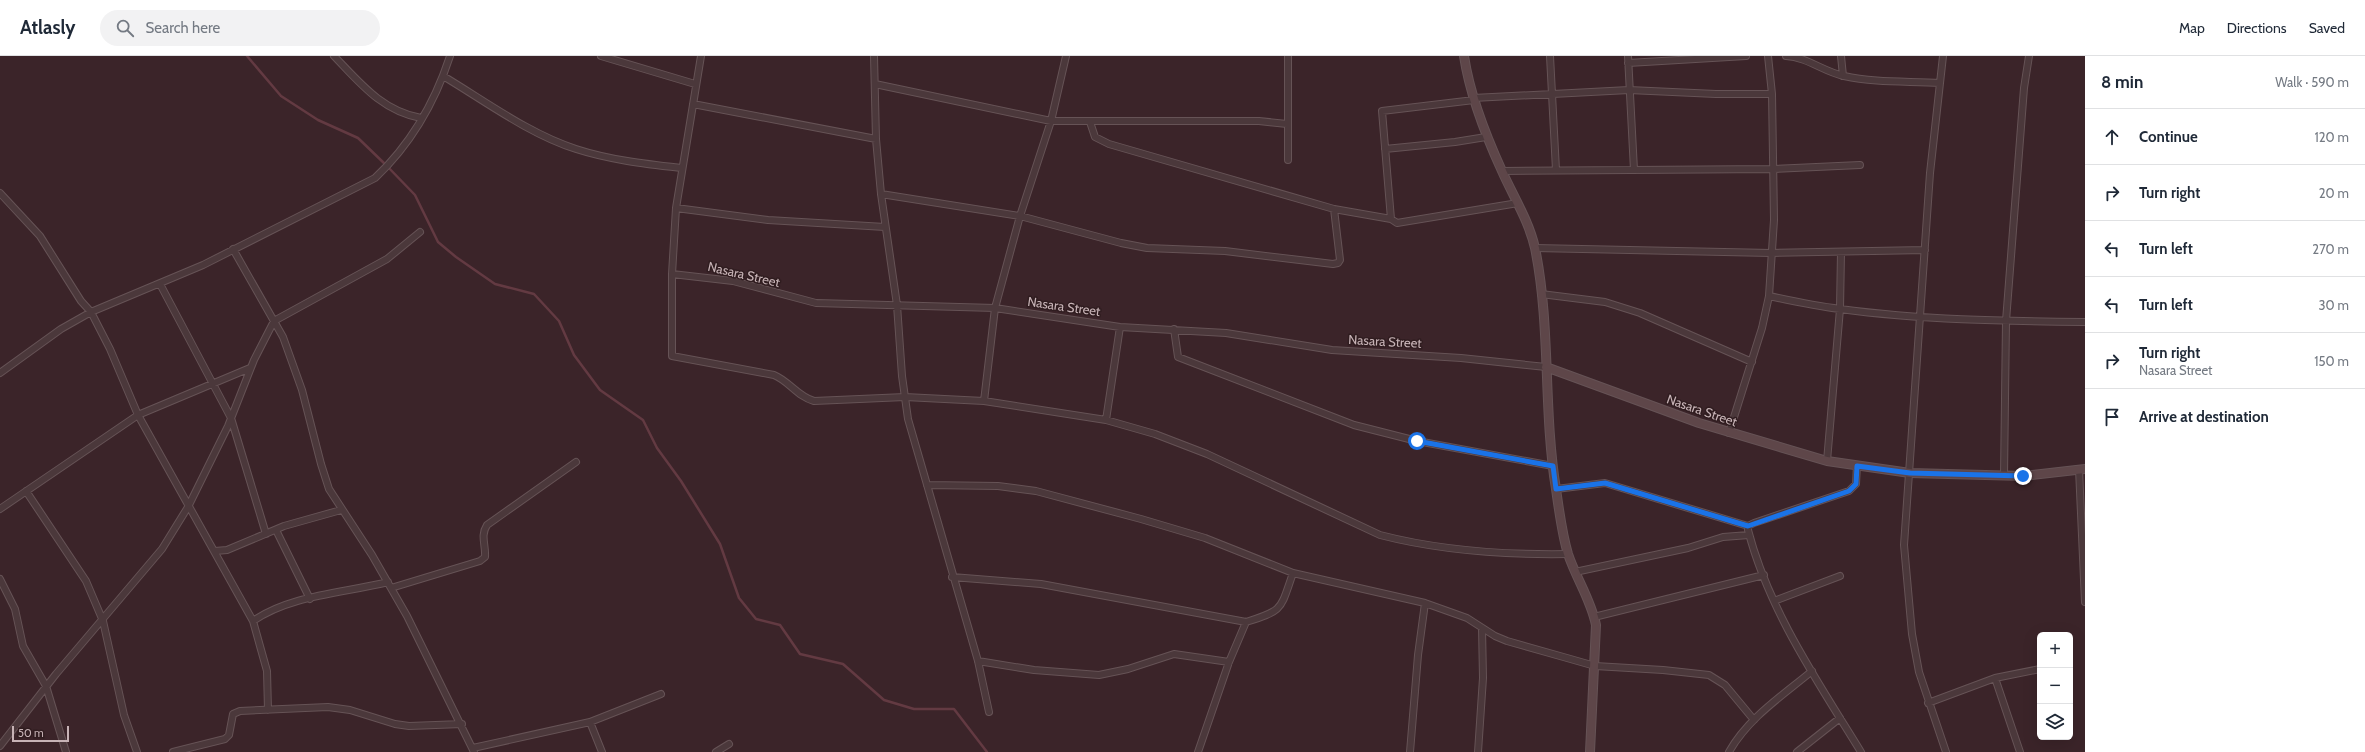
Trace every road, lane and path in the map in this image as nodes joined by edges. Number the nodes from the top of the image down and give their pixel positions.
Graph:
1 (334, 56) edge
2 (450, 56) edge
3 (601, 56) edge
4 (701, 56) edge
5 (874, 56) edge
6 (1066, 56) edge
7 (1288, 56) edge
8 (1464, 56) edge
9 (1550, 56) edge
10 (1628, 56) edge
11 (1746, 56) edge
12 (1768, 56) edge
13 (1786, 56) edge
14 (1841, 56) edge
15 (1943, 56) edge
16 (2029, 56) edge
17 (1628, 63) junction
18 (443, 76) junction
19 (1843, 76) junction
20 (1940, 83) junction
21 (695, 84) junction
22 (875, 84) junction
23 (1629, 90) junction
24 (1553, 94) junction
25 (1772, 94) junction
26 (1474, 99) junction
27 (693, 104) junction
28 (421, 118) junction
29 (1051, 121) junction
30 (1090, 122) junction
31 (1287, 124) junction
32 (1486, 137) junction
33 (876, 139) junction
34 (1385, 149) junction
35 (1288, 160) dead end
36 (1860, 165) dead end
37 (681, 168) junction
38 (1556, 170) junction
39 (1634, 170) junction
40 (1773, 170) junction
41 (1502, 171) junction
42 (0, 193) edge
43 (881, 194) junction
44 (1518, 204) junction
45 (676, 208) junction
46 (1334, 209) junction
47 (1020, 216) junction
48 (1391, 219) junction
49 (885, 227) junction
50 (420, 232) dead end
51 (1534, 248) junction
52 (233, 249) junction
53 (1925, 250) junction
54 (1841, 252) junction
55 (1772, 253) junction
56 (672, 274) junction
57 (160, 284) junction
58 (1541, 294) junction
59 (1769, 296) junction
60 (897, 306) junction
61 (995, 308) junction
62 (1840, 309) junction
63 (91, 312) junction
64 (1921, 317) junction
65 (2006, 321) junction
66 (274, 322) junction
67 (2085, 322) edge
68 (1120, 327) junction
69 (1174, 329) junction
70 (1752, 362) junction
71 (1546, 367) junction
72 (250, 368) junction
73 (0, 374) edge
74 (214, 383) junction
75 (905, 397) junction
76 (984, 401) junction
77 (138, 415) junction
78 (231, 418) junction
79 (1106, 420) junction
80 (1729, 433) junction
81 (1827, 461) junction
82 (576, 462) dead end
83 (1553, 466) junction
84 (1857, 466) junction
85 (2082, 469) edge
86 (1910, 473) junction
87 (2004, 476) junction
88 (927, 485) junction
89 (1556, 489) junction
90 (26, 491) junction
91 (188, 507) junction
92 (0, 509) edge
93 (341, 510) junction
94 (1748, 526) junction
95 (276, 530) junction
96 (266, 534) junction
97 (1749, 535) junction
98 (215, 551) junction
99 (1568, 554) junction
100 (1575, 572) junction
101 (1293, 573) junction
102 (1764, 575) junction
103 (1840, 576) dead end
104 (952, 577) junction
105 (0, 579) edge
106 (389, 585) junction
107 (2085, 595) edge
108 (310, 599) junction
109 (1774, 601) junction
110 (1425, 602) junction
111 (2085, 602) edge
112 (1594, 617) junction
113 (103, 621) junction
114 (253, 621) junction
115 (1246, 622) junction
116 (1482, 628) junction
117 (978, 661) junction
118 (1229, 662) junction
119 (1595, 666) junction
120 (2037, 670) edge
121 (1812, 671) junction
122 (1995, 678) junction
123 (46, 686) junction
124 (661, 694) dead end
125 (1928, 703) junction
126 (268, 710) junction
127 (989, 712) dead end
128 (1840, 718) junction
129 (1754, 720) junction
130 (590, 722) junction
131 (462, 724) junction
132 (729, 744) dead end
133 (0, 746) edge
134 (474, 750) edge
135 (66, 752) edge
136 (138, 752) edge
137 (173, 752) edge
138 (602, 752) edge
139 (716, 752) edge
140 (1198, 752) edge
141 (1410, 752) edge
142 (1478, 752) edge
143 (1590, 752) edge
144 (1729, 752) edge
145 (1797, 752) edge
146 (1861, 752) edge
147 (1946, 752) edge
148 (2020, 752) edge

1 - 28 street
2 - 18 street
3 - 21 street
4 - 21 street
5 - 22 street
6 - 29 street
7 - 31 street
8 - 26 street
9 - 24 street
10 - 17 street
11 - 17 street
12 - 25 street
13 - 19 street
14 - 19 street
15 - 20 street
16 - 65 street
17 - 23 street
18 - 28 street
18 - 37 street
19 - 20 street
20 - 53 street
21 - 27 street
22 - 29 street
22 - 33 street
23 - 24 street
23 - 25 street
23 - 39 street
24 - 26 street
24 - 38 street
25 - 40 street
26 - 32 street
26 - 34 street
27 - 33 street
27 - 37 street
28 - 52 street
29 - 30 street
29 - 47 street
30 - 31 street
30 - 46 street
31 - 35 street
32 - 34 street
32 - 41 street
33 - 43 street
34 - 48 street
36 - 40 street
37 - 45 street
38 - 39 street
38 - 41 street
39 - 40 street
40 - 55 street
41 - 44 street
42 - 63 street
43 - 47 street
43 - 49 street
44 - 48 street
44 - 51 street
45 - 49 street
45 - 56 street
46 - 47 street
46 - 48 street
47 - 61 street
49 - 60 street
50 - 66 street
51 - 55 street
51 - 58 street
52 - 57 street
52 - 66 street
53 - 54 street
53 - 64 street
54 - 55 street
54 - 62 street
55 - 59 street
56 - 60 street, Nasara Street
56 - 75 street
57 - 63 street
57 - 74 street
58 - 70 street
58 - 71 street
59 - 62 street
59 - 70 street
60 - 61 street, Nasara Street
60 - 75 street
61 - 68 street, Nasara Street
61 - 76 street
62 - 64 street
62 - 81 street
63 - 73 street
63 - 77 street
64 - 65 street
64 - 86 street
65 - 67 street
65 - 87 street
66 - 72 street
66 - 93 street
68 - 69 street, Nasara Street
68 - 79 street
69 - 71 street, Nasara Street
69 - 83 street
70 - 80 street
71 - 80 street, Nasara Street
71 - 83 street
72 - 74 street
72 - 78 street
74 - 77 street
74 - 78 street
75 - 76 street
75 - 88 street
76 - 79 street
77 - 90 street
77 - 91 street
78 - 91 street
78 - 96 street
79 - 99 street
80 - 81 street, Nasara Street
81 - 84 street, Nasara Street
82 - 106 street
83 - 89 street
84 - 86 street, Nasara Street
84 - 94 street
85 - 87 street, Nasara Street
85 - 107 street
86 - 87 street, Nasara Street
86 - 125 street
88 - 101 street
88 - 104 street
89 - 94 street
89 - 99 street
90 - 92 street
90 - 113 street
91 - 98 street
91 - 113 street
93 - 95 street
93 - 106 street
94 - 97 street
95 - 96 street
95 - 108 street
96 - 98 street
97 - 100 street
97 - 102 street
98 - 114 street
99 - 100 street
100 - 112 street
101 - 110 street
101 - 115 street
102 - 109 street
102 - 112 street
103 - 109 street
104 - 115 street
104 - 117 street
105 - 123 street
106 - 108 street
106 - 131 street
107 - 111 street
108 - 114 street
109 - 121 street
110 - 116 street
110 - 141 street
112 - 119 street
113 - 123 street
113 - 136 street
114 - 126 street
115 - 118 street
116 - 119 street
116 - 142 street
117 - 118 street
117 - 127 street
118 - 140 street
119 - 129 street
119 - 143 street
120 - 122 street
121 - 128 street
121 - 129 street
122 - 125 street
122 - 148 street
123 - 133 street
123 - 135 street
124 - 130 street
125 - 147 street
126 - 131 street
126 - 137 street
128 - 145 street
128 - 146 street
129 - 144 street
130 - 134 street
130 - 138 street
131 - 134 street
132 - 139 street

